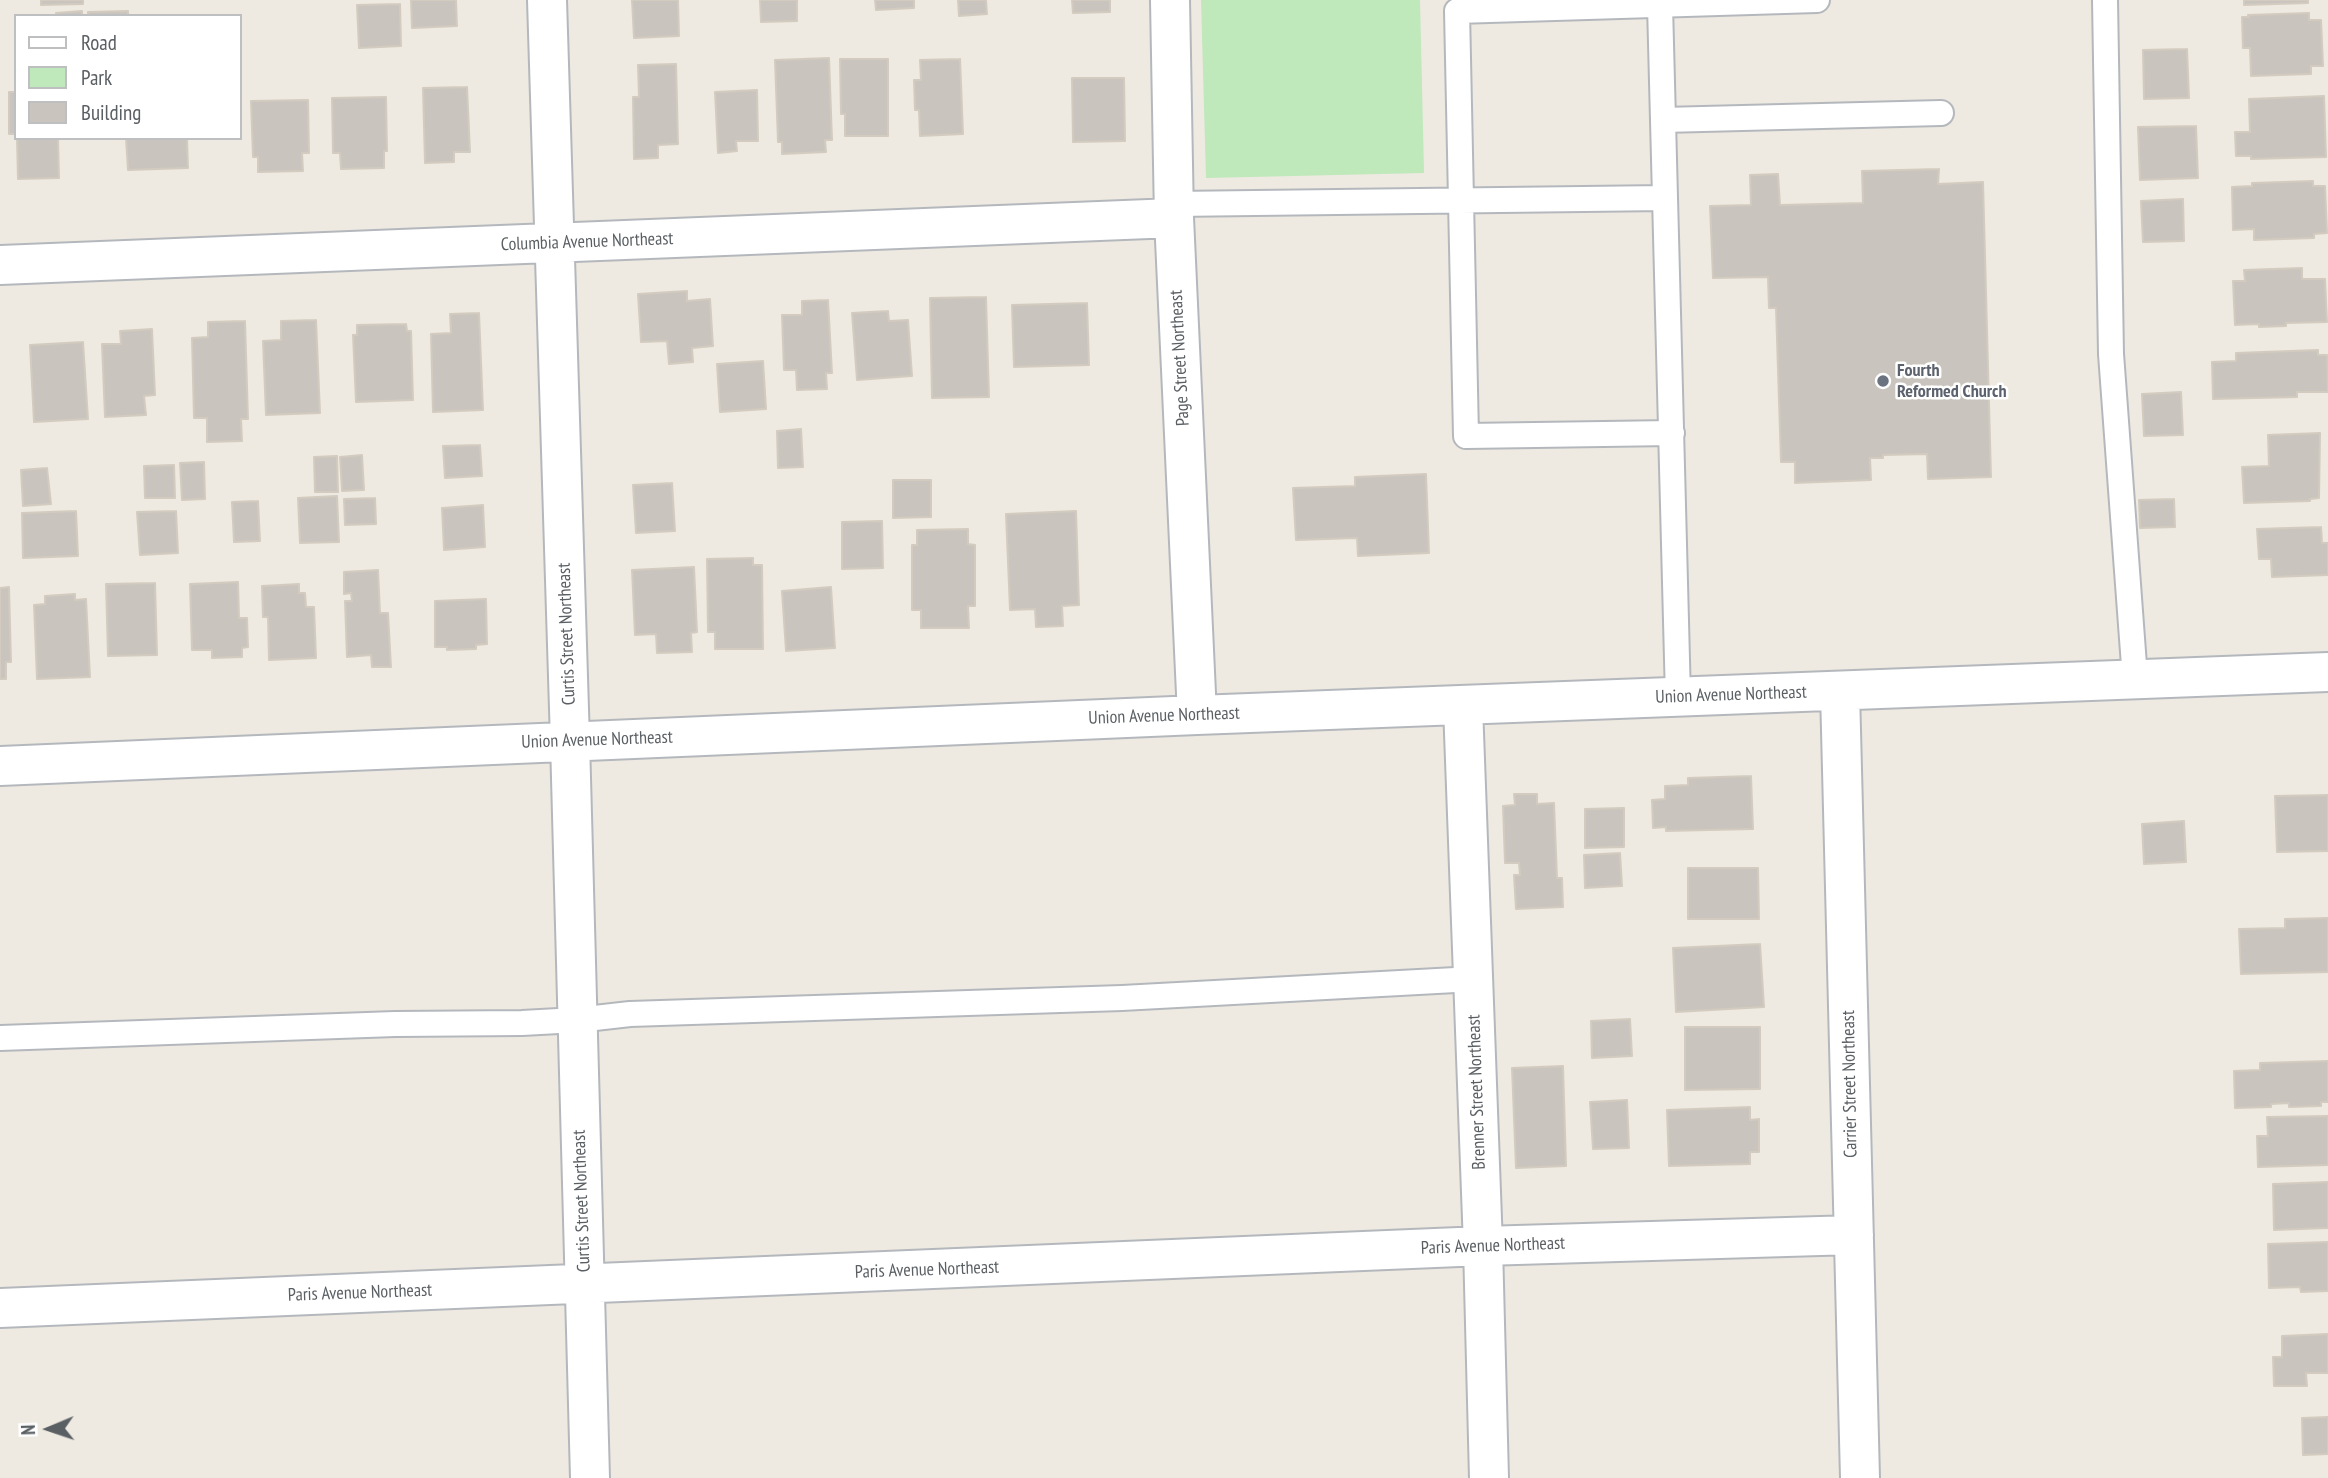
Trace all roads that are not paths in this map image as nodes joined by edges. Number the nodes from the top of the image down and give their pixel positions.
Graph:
1 (547, 0) edge
2 (1170, 0) edge
3 (1817, 0) edge
4 (2105, 0) edge
5 (1660, 5) junction
6 (1941, 113) dead end
7 (1664, 120) junction
8 (1665, 198) junction
9 (1461, 201) junction
10 (1173, 211) junction
11 (555, 242) junction
12 (0, 265) edge
13 (1672, 433) junction
14 (2328, 672) edge
15 (2135, 679) junction
16 (1840, 691) junction
17 (1678, 698) junction
18 (1463, 706) junction
19 (1197, 715) junction
20 (570, 741) junction
21 (0, 766) edge
22 (1474, 979) junction
23 (577, 1020) junction
24 (0, 1038) edge
25 (1854, 1235) junction
26 (1483, 1246) junction
27 (584, 1284) junction
28 (0, 1308) edge
29 (590, 1478) edge
30 (1489, 1478) edge
31 (1860, 1478) edge

1 - 11 street, Curtis Street Northeast
2 - 10 street, Page Street Northeast
3 - 5 lane
4 - 15 lane
5 - 7 lane
5 - 9 lane
6 - 7 lane
7 - 8 lane
8 - 9 lane
8 - 13 lane
9 - 10 lane
9 - 13 lane
10 - 11 street, Columbia Avenue Northeast
10 - 19 street, Page Street Northeast
11 - 12 street, Columbia Avenue Northeast
11 - 20 street, Curtis Street Northeast
13 - 17 lane
14 - 15 street, Union Avenue Northeast
15 - 16 street, Union Avenue Northeast
16 - 17 street, Union Avenue Northeast
16 - 25 street, Carrier Street Northeast
17 - 18 street, Union Avenue Northeast
18 - 19 street, Union Avenue Northeast
18 - 22 street, Brenner Street Northeast
19 - 20 street, Union Avenue Northeast
20 - 21 street, Union Avenue Northeast
20 - 23 street, Curtis Street Northeast
22 - 23 lane
22 - 26 street, Brenner Street Northeast
23 - 24 lane
23 - 27 street, Curtis Street Northeast
25 - 26 street, Paris Avenue Northeast
25 - 31 street, Carrier Street Northeast
26 - 27 street, Paris Avenue Northeast
26 - 30 street, Brenner Street Northeast
27 - 28 street, Paris Avenue Northeast
27 - 29 street, Curtis Street Northeast

